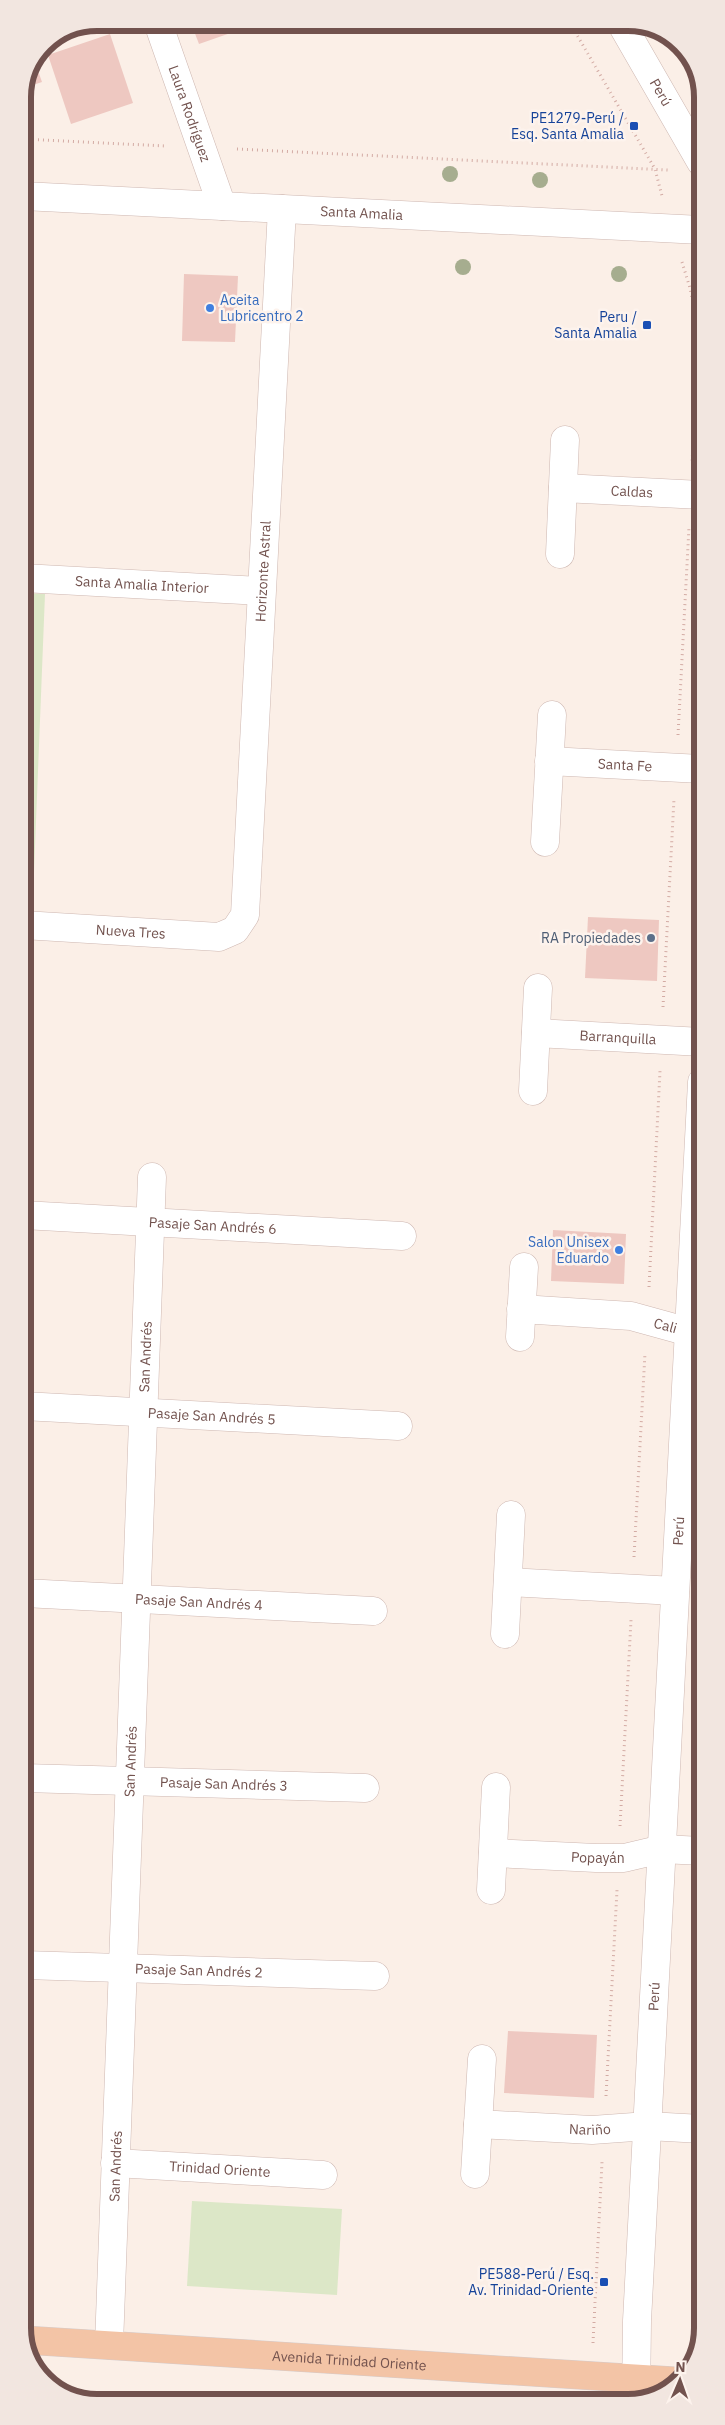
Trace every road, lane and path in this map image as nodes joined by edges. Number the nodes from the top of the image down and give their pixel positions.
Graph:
1 (161, 31) edge
2 (575, 31) edge
3 (626, 31) edge
4 (31, 139) edge
5 (202, 148) junction
6 (694, 150) edge
7 (31, 196) edge
8 (222, 206) junction
9 (282, 209) junction
10 (694, 230) edge
11 (565, 440) dead end
12 (563, 488) junction
13 (694, 495) edge
14 (560, 554) dead end
15 (31, 578) edge
16 (262, 591) junction
17 (552, 715) dead end
18 (549, 761) junction
19 (694, 769) edge
20 (545, 842) dead end
21 (31, 925) edge
22 (235, 930) joint
23 (538, 988) dead end
24 (536, 1033) junction
25 (694, 1042) edge
26 (532, 1090) dead end
27 (152, 1177) dead end
28 (31, 1215) edge
29 (150, 1222) junction
30 (402, 1236) dead end
31 (524, 1268) dead end
32 (521, 1310) junction
33 (694, 1333) edge
34 (520, 1337) dead end
35 (694, 1346) edge
36 (31, 1406) edge
37 (143, 1413) junction
38 (398, 1426) dead end
39 (511, 1515) dead end
40 (508, 1582) junction
41 (675, 1591) junction
42 (31, 1594) edge
43 (137, 1599) junction
44 (373, 1611) dead end
45 (505, 1634) dead end
46 (31, 1778) edge
47 (130, 1781) junction
48 (496, 1786) dead end
49 (365, 1788) dead end
50 (662, 1849) junction
51 (694, 1851) edge
52 (493, 1852) junction
53 (491, 1890) dead end
54 (31, 1964) edge
55 (123, 1968) junction
56 (375, 1976) dead end
57 (482, 2059) dead end
58 (478, 2124) junction
59 (648, 2126) junction
60 (694, 2129) edge
61 (116, 2163) junction
62 (475, 2174) dead end
63 (323, 2175) dead end
64 (33, 2341) edge
65 (109, 2345) junction
66 (655, 2386) edge
67 (636, 2390) edge

1 - 5 street, Laura Rodríguez
2 - 5 path
3 - 6 street, Perú
4 - 5 path
5 - 8 street, Laura Rodríguez
7 - 8 street, Santa Amalia
8 - 9 street, Santa Amalia
9 - 10 street, Santa Amalia
9 - 16 street, Horizonte Astral
11 - 12 street
12 - 13 street, Caldas
12 - 14 street
15 - 16 street, Santa Amalia Interior
16 - 22 street, Horizonte Astral
17 - 18 street
18 - 19 street, Santa Fe
18 - 20 street
21 - 22 street, Nueva Tres
23 - 24 street
24 - 25 street, Barranquilla
24 - 26 street
27 - 29 street, San Andrés
28 - 29 street, Pasaje San Andrés 6
29 - 30 street, Pasaje San Andrés 6
29 - 37 street, San Andrés
31 - 32 street
32 - 33 street, Cali
32 - 34 street
35 - 41 street, Perú
36 - 37 street, Pasaje San Andrés 5
37 - 38 street, Pasaje San Andrés 5
37 - 43 street, San Andrés
39 - 40 street
40 - 41 street
40 - 45 street
41 - 50 street, Perú
42 - 43 street, Pasaje San Andrés 4
43 - 44 street, Pasaje San Andrés 4
43 - 47 street, San Andrés
46 - 47 street, Pasaje San Andrés 3
47 - 49 street, Pasaje San Andrés 3
47 - 55 street, San Andrés
48 - 52 street
50 - 51 street, Popayán
50 - 52 street, Popayán
50 - 59 street, Perú
52 - 53 street
54 - 55 street, Pasaje San Andrés 2
55 - 56 street, Pasaje San Andrés 2
55 - 61 street, San Andrés
57 - 58 street
58 - 59 street, Nariño
58 - 62 street
59 - 60 street, Nariño
59 - 67 street, Perú
61 - 63 street, Trinidad Oriente
61 - 65 street, San Andrés
64 - 65 main road, Avenida Trinidad Oriente
65 - 67 main road, Avenida Trinidad Oriente
66 - 67 main road, Avenida Trinidad Oriente

